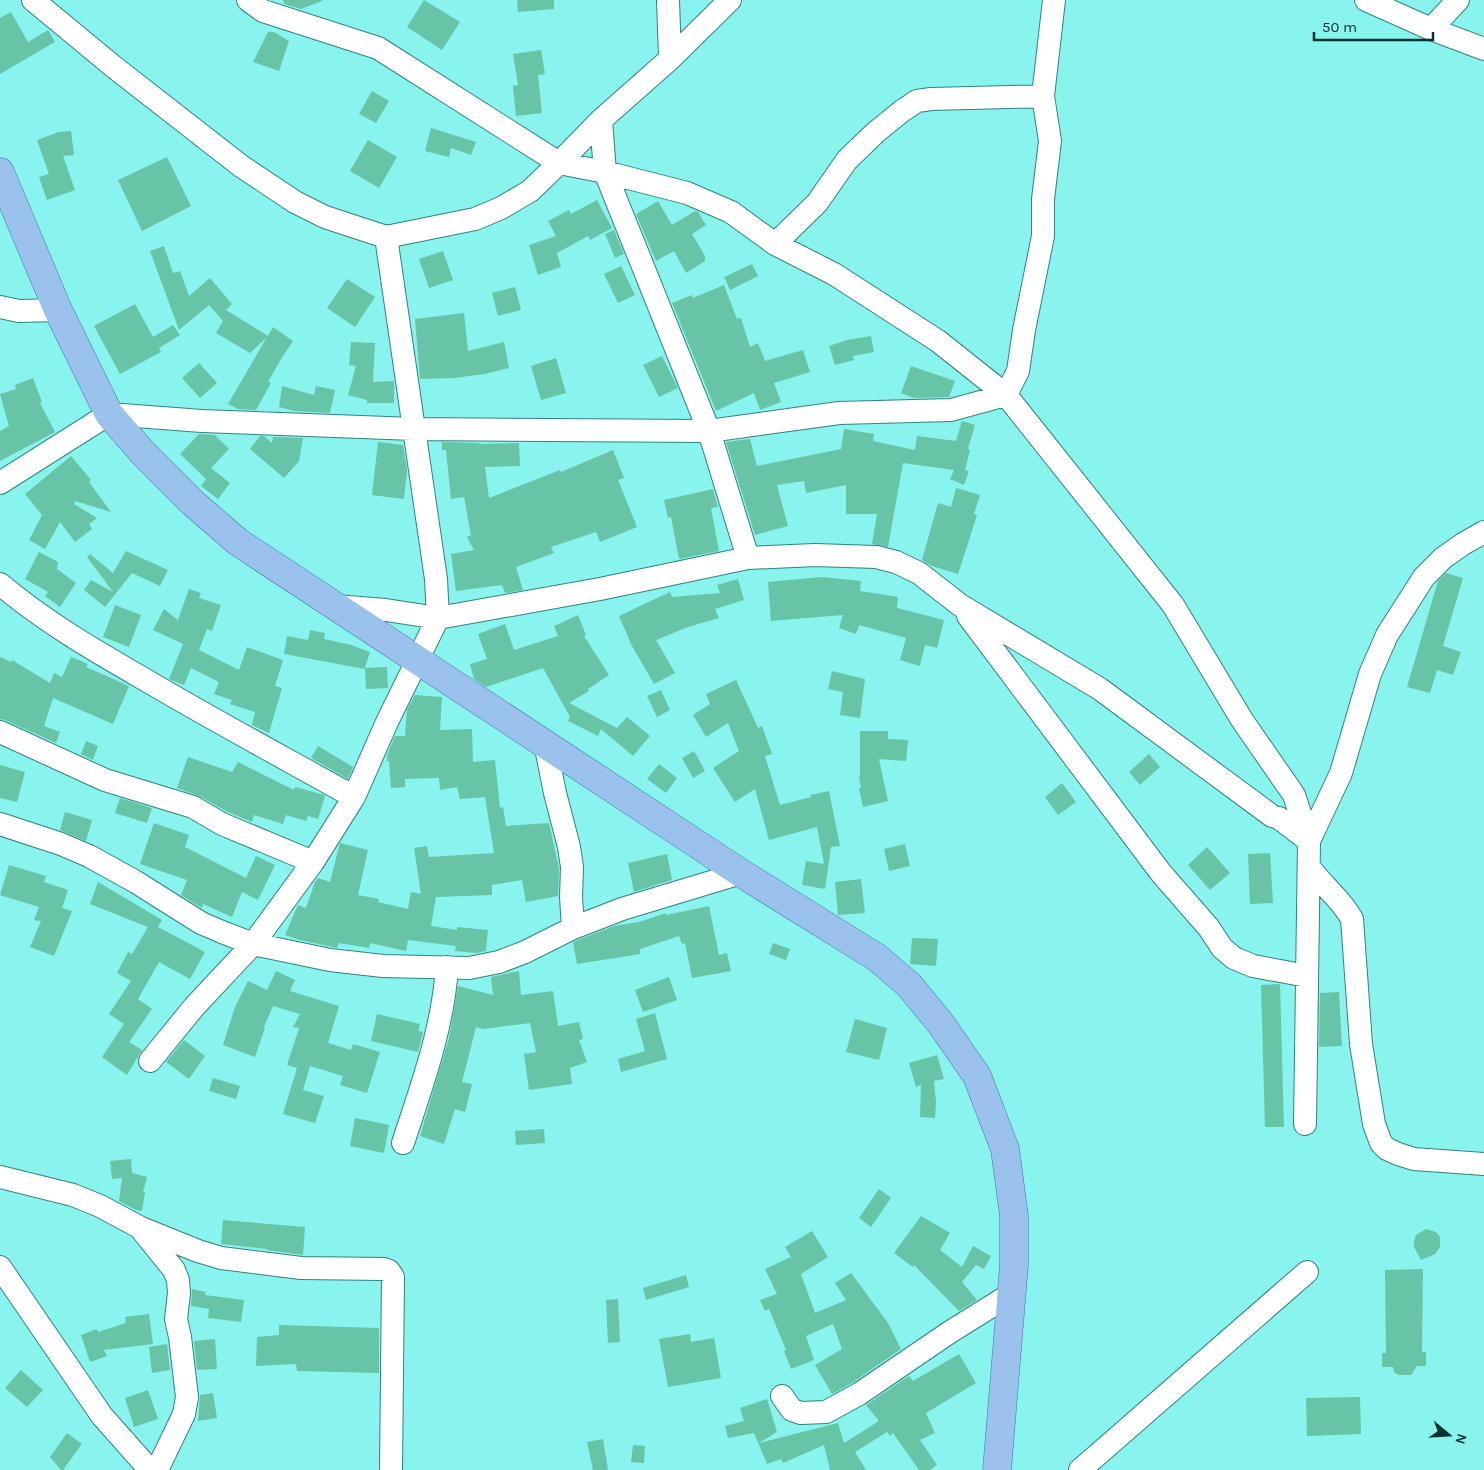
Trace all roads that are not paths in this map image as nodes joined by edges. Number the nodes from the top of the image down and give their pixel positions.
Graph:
1 (32, 0) edge
2 (248, 0) edge
3 (668, 0) edge
4 (730, 0) edge
5 (1054, 0) edge
6 (1366, 0) edge
7 (1458, 0) edge
8 (1431, 29) junction
9 (1484, 49) edge
10 (670, 59) junction
11 (1043, 96) junction
12 (601, 120) junction
13 (560, 163) junction
14 (0, 172) edge
15 (605, 172) junction
16 (386, 237) junction
17 (775, 244) junction
18 (0, 307) edge
19 (58, 310) junction
20 (1006, 395) junction
21 (109, 414) junction
22 (414, 429) junction
23 (709, 431) junction
24 (0, 483) edge
25 (1484, 532) edge
26 (748, 558) junction
27 (0, 584) edge
28 (960, 605) junction
29 (336, 606) junction
30 (438, 618) junction
31 (417, 660) junction
32 (0, 732) edge
33 (545, 743) junction
34 (354, 797) junction
35 (0, 824) edge
36 (1309, 841) junction
37 (313, 862) junction
38 (1310, 868) junction
39 (741, 874) junction
40 (573, 928) junction
41 (252, 944) junction
42 (447, 967) junction
43 (1307, 976) junction
44 (150, 1061) dead end
45 (1305, 1124) dead end
46 (403, 1142) dead end
47 (1484, 1164) edge
48 (0, 1177) edge
49 (140, 1228) junction
50 (0, 1267) edge
51 (1307, 1272) dead end
52 (1011, 1294) junction
53 (782, 1396) dead end
54 (150, 1470) edge
55 (157, 1470) edge
56 (391, 1470) edge
57 (997, 1470) edge
58 (1080, 1470) edge

1 - 16 street
2 - 13 street
3 - 10 street
4 - 10 street
5 - 11 street
6 - 8 street
7 - 8 street
8 - 9 street
10 - 12 street
11 - 17 street
11 - 20 street
12 - 13 street
12 - 15 street
13 - 15 street
13 - 16 street
14 - 19 main road
15 - 17 street
15 - 23 street
16 - 22 street
17 - 20 street
18 - 19 street
19 - 21 main road
20 - 23 street
20 - 36 street
21 - 22 street
21 - 24 street
21 - 29 main road
22 - 23 street
22 - 30 street
23 - 26 street
25 - 36 street
26 - 28 street
26 - 30 street
27 - 34 street
28 - 36 street
28 - 43 street
29 - 30 street
29 - 31 main road
30 - 31 street
31 - 33 main road
31 - 34 street
32 - 37 street
33 - 39 main road
33 - 40 street
34 - 37 street
35 - 41 street
36 - 38 street
37 - 41 street
38 - 43 street
38 - 47 street
39 - 40 street
39 - 52 main road
40 - 42 street
41 - 42 street
41 - 44 street
42 - 46 street
43 - 45 street
48 - 49 street
49 - 55 street
49 - 56 street
50 - 54 street
51 - 58 street
52 - 53 street
52 - 57 main road

